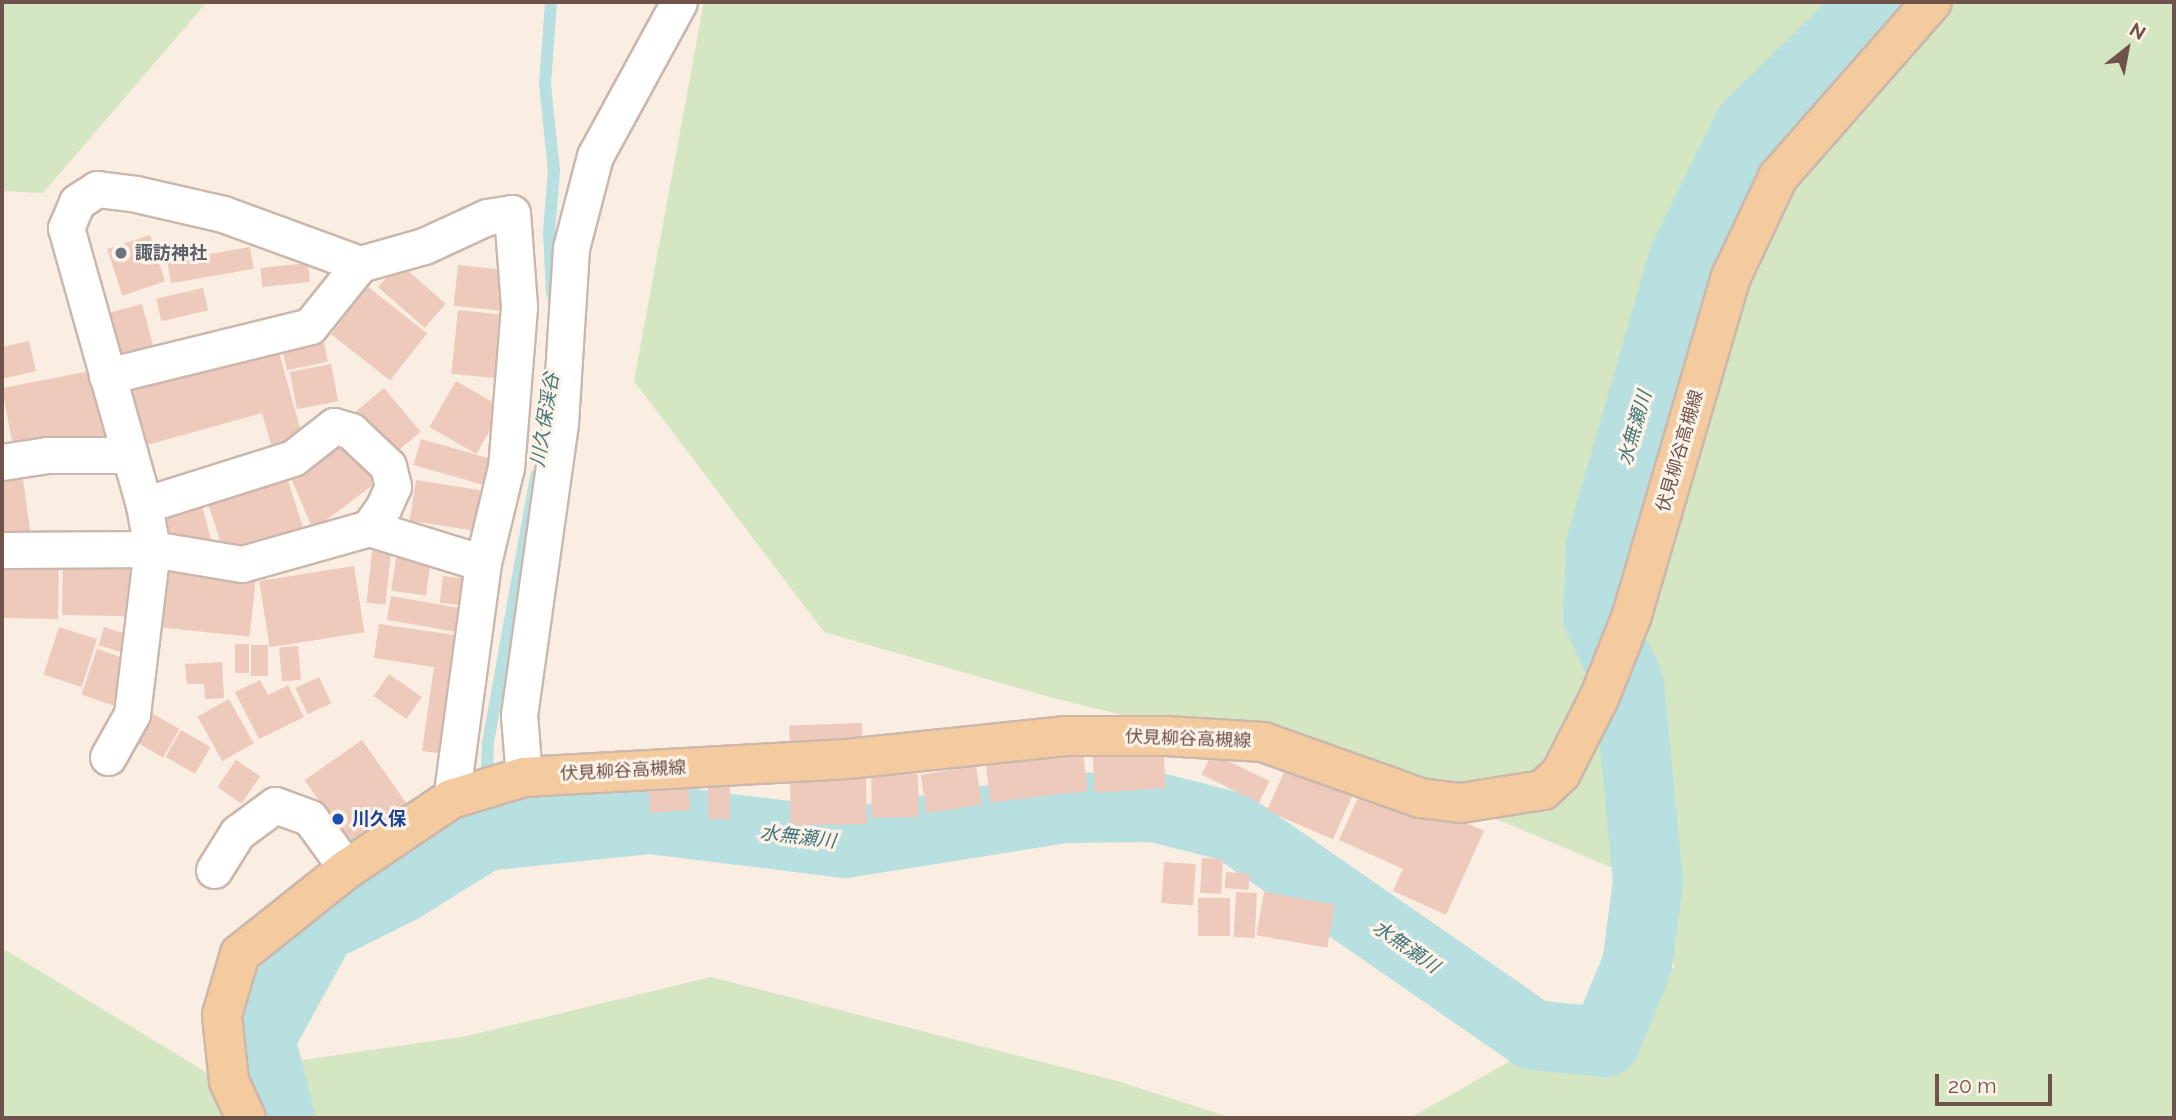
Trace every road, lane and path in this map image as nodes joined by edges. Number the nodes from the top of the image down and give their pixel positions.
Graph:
1 (679, 2) edge
2 (1932, 2) edge
3 (360, 264) junction
4 (107, 376) junction
5 (130, 455) junction
6 (2, 462) edge
7 (506, 467) junction
8 (553, 470) junction
9 (145, 505) junction
10 (369, 528) junction
11 (152, 549) junction
12 (2, 550) edge
13 (483, 563) junction
14 (108, 757) dead end
15 (516, 779) junction
16 (460, 796) junction
17 (347, 869) junction
18 (214, 870) dead end
19 (246, 1118) edge

1 - 8 street
2 - 15 main road, 伏見柳谷高槻線
3 - 4 street
3 - 4 street
3 - 7 street
4 - 5 street
5 - 6 street
5 - 9 street
7 - 8 street
7 - 13 street
8 - 15 street
9 - 10 street
9 - 11 street
10 - 11 street
10 - 13 street
11 - 12 street
11 - 14 street
13 - 16 street
15 - 16 main road, 伏見柳谷高槻線
16 - 17 main road, 伏見柳谷高槻線
17 - 18 street
17 - 19 main road, 伏見柳谷高槻線

